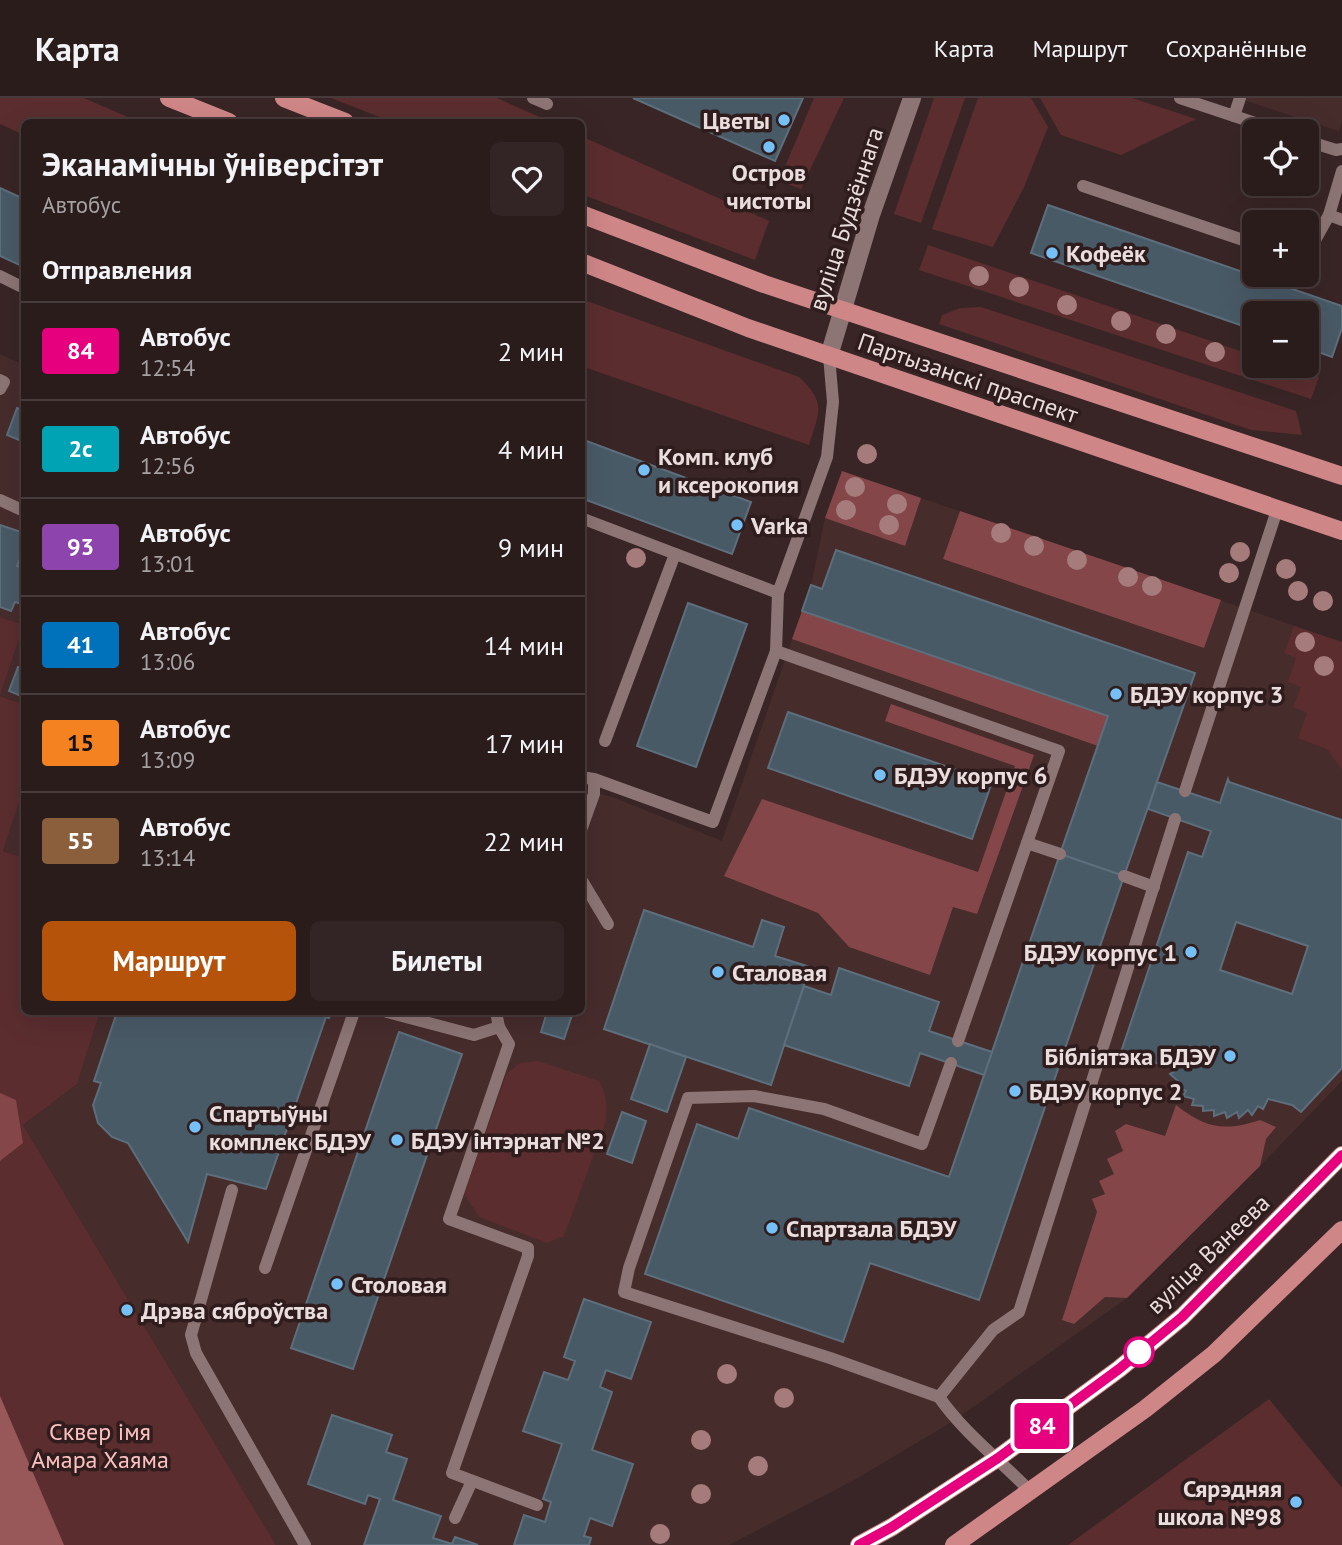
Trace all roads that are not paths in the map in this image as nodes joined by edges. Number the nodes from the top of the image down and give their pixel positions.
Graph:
1 (169, 98) edge
2 (284, 98) edge
3 (533, 98) edge
4 (912, 98) edge
5 (1180, 98) edge
6 (1240, 98) edge
7 (547, 104) dead end
8 (1234, 116) junction
9 (222, 119) edge
10 (337, 119) edge
11 (1243, 119) edge
12 (1319, 145) edge
13 (1342, 149) edge
14 (1342, 171) edge
15 (1083, 186) dead end
16 (585, 216) edge
17 (1336, 217) edge
18 (1319, 236) edge
19 (1242, 240) edge
20 (585, 264) edge
21 (0, 276) edge
22 (21, 286) edge
23 (842, 310) junction
24 (829, 356) junction
25 (0, 380) edge
26 (0, 389) edge
27 (1342, 477) edge
28 (0, 500) edge
29 (21, 510) edge
30 (1277, 510) junction
31 (585, 520) edge
32 (1342, 531) edge
33 (675, 554) junction
34 (778, 593) junction
35 (776, 651) junction
36 (605, 741) dead end
37 (587, 778) edge
38 (1185, 791) dead end
39 (585, 819) edge
40 (1175, 819) dead end
41 (1027, 843) junction
42 (1060, 854) dead end
43 (1124, 876) dead end
44 (585, 886) edge
45 (1154, 887) junction
46 (608, 924) dead end
47 (354, 1015) edge
48 (398, 1015) edge
49 (497, 1015) edge
50 (499, 1027) junction
51 (958, 1041) dead end
52 (951, 1063) dead end
53 (1342, 1155) edge
54 (232, 1190) dead end
55 (1342, 1230) edge
56 (265, 1268) dead end
57 (939, 1397) junction
58 (998, 1458) junction
59 (472, 1481) junction
60 (1031, 1492) junction
61 (537, 1505) dead end
62 (455, 1518) dead end
63 (305, 1545) edge
64 (859, 1545) edge
65 (954, 1545) edge

1 - 9 main road
2 - 10 main road
3 - 7 lane
4 - 23 street, вуліца Будзённага
5 - 8 lane
6 - 8 lane
8 - 11 lane
12 - 13 lane
14 - 17 lane
15 - 19 lane
16 - 23 main road, Партызанскі праспект
17 - 18 lane
20 - 24 main road, Партызанскі праспект
21 - 22 lane
23 - 24 street, вуліца Будзённага
23 - 27 main road, Партызанскі праспект
24 - 30 main road, Партызанскі праспект
24 - 34 lane
25 - 26 lane
28 - 29 lane
30 - 32 main road, Партызанскі праспект
30 - 38 lane
31 - 33 lane
33 - 34 lane
33 - 36 lane
34 - 35 lane
35 - 37 lane
35 - 41 lane
37 - 39 lane
40 - 45 lane
41 - 42 lane
41 - 51 lane
43 - 45 lane
44 - 46 lane
45 - 57 lane
47 - 56 lane
48 - 50 lane
49 - 50 lane
50 - 59 lane
52 - 57 lane
53 - 58 main road, вуліца Ванеева
54 - 63 lane
55 - 60 main road
57 - 58 lane
58 - 60 lane
58 - 64 main road, вуліца Ванеева
59 - 61 lane
59 - 62 lane
60 - 65 main road

